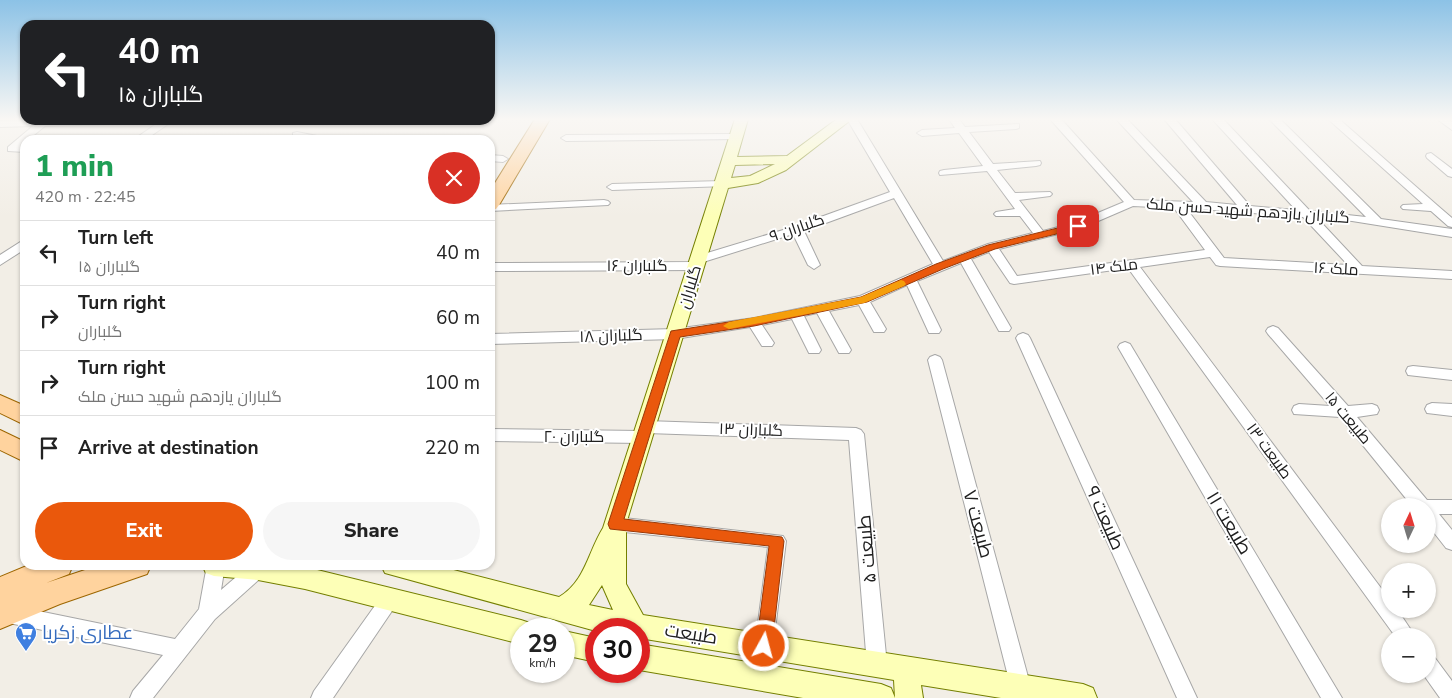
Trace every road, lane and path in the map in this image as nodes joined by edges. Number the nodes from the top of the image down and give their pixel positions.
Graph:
1 (519, 152) edge
2 (732, 152) edge
3 (800, 152) edge
4 (871, 152) edge
5 (978, 152) edge
6 (1085, 152) edge
7 (1151, 152) edge
8 (1197, 152) edge
9 (1247, 152) edge
10 (1307, 152) edge
11 (1370, 152) edge
12 (1431, 156) dead end
13 (788, 160) junction
14 (729, 161) junction
15 (1036, 163) dead end
16 (990, 168) junction
17 (944, 172) dead end
18 (1451, 173) edge
19 (722, 184) junction
20 (612, 187) dead end
21 (896, 194) junction
22 (1046, 194) dead end
23 (495, 197) edge
24 (1011, 197) junction
25 (1130, 202) junction
26 (604, 203) dead end
27 (1178, 205) junction
28 (1202, 206) junction
29 (495, 207) edge
30 (1407, 207) dead end
31 (1434, 208) junction
32 (1247, 209) junction
33 (1022, 212) junction
34 (1000, 214) dead end
35 (1305, 214) junction
36 (1378, 222) junction
37 (1452, 224) edge
38 (797, 229) junction
39 (1452, 233) edge
40 (1040, 236) junction
41 (20, 247) edge
42 (992, 247) junction
43 (1217, 257) junction
44 (964, 258) junction
45 (0, 261) edge
46 (697, 263) junction
47 (1132, 265) junction
48 (814, 266) dead end
49 (940, 266) junction
50 (495, 267) edge
51 (1358, 270) junction
52 (1452, 275) edge
53 (910, 279) junction
54 (864, 300) junction
55 (821, 308) junction
56 (796, 313) junction
57 (754, 322) junction
58 (1004, 328) dead end
59 (879, 330) dead end
60 (934, 330) dead end
61 (1273, 330) dead end
62 (675, 334) junction
63 (1023, 338) dead end
64 (495, 339) edge
65 (767, 343) dead end
66 (1125, 348) dead end
67 (814, 350) dead end
68 (844, 350) dead end
69 (935, 360) dead end
70 (1413, 371) dead end
71 (1448, 371) edge
72 (0, 403) edge
73 (1432, 409) dead end
74 (1299, 410) dead end
75 (1372, 410) dead end
76 (1452, 410) edge
77 (1344, 412) junction
78 (20, 413) edge
79 (644, 432) junction
80 (856, 434) joint
81 (498, 436) edge
82 (0, 439) edge
83 (20, 450) edge
84 (1415, 498) edge
85 (1436, 507) edge
86 (1452, 507) edge
87 (1436, 523) edge
88 (615, 524) junction
89 (1452, 543) edge
90 (24, 570) edge
91 (51, 570) edge
92 (122, 570) edge
93 (214, 570) edge
94 (257, 570) edge
95 (263, 570) edge
96 (412, 570) edge
97 (390, 599) junction
98 (2, 602) edge
99 (560, 610) junction
100 (208, 613) junction
101 (592, 618) edge
102 (631, 618) edge
103 (650, 627) edge
104 (1400, 628) edge
105 (510, 629) edge
106 (756, 645) junction
107 (180, 649) junction
108 (650, 659) edge
109 (877, 665) junction
110 (906, 669) junction
111 (742, 675) junction
112 (1436, 676) edge
113 (1021, 688) junction
114 (140, 698) edge
115 (321, 698) edge
116 (881, 698) edge
117 (909, 698) edge
118 (1082, 698) edge
119 (1187, 698) edge
120 (1332, 698) edge
121 (1452, 698) edge

1 - 23 main road
2 - 14 street, گلباران
3 - 13 street
4 - 21 street
5 - 16 street
6 - 25 street
7 - 28 street
8 - 32 street
9 - 35 street
10 - 36 street
11 - 31 street
12 - 18 street
13 - 14 street
13 - 19 street
14 - 19 street, گلباران
15 - 16 street
16 - 17 street
16 - 24 street
19 - 20 street
19 - 46 street, گلباران
21 - 38 street, ۹ گلباران
21 - 49 street
22 - 24 street
24 - 33 street
25 - 27 street, گلباران یازدهم شهید حسن ملک
25 - 40 street, گلباران یازدهم شهید حسن ملک
26 - 29 street
27 - 28 street, گلباران یازدهم شهید حسن ملک
27 - 43 street
28 - 32 street, گلباران یازدهم شهید حسن ملک
30 - 31 street
31 - 37 street
32 - 35 street, گلباران یازدهم شهید حسن ملک
33 - 34 street
33 - 40 street
35 - 36 street, گلباران یازدهم شهید حسن ملک
35 - 51 street
36 - 39 street, گلباران یازدهم شهید حسن ملک
38 - 46 street, ۹ گلباران
38 - 48 street
40 - 42 street, گلباران یازدهم شهید حسن ملک
41 - 45 street
42 - 44 street, گلباران یازدهم شهید حسن ملک
42 - 47 street, ملک ۱۴
43 - 47 street, ملک ۱۴
43 - 51 street, ملک ۱۶
44 - 49 street, گلباران یازدهم شهید حسن ملک
44 - 58 street
46 - 50 street, گلباران ۱۶
46 - 62 street, گلباران
47 - 104 street, طبیعت ۱۳
49 - 53 street, گلباران یازدهم شهید حسن ملک
51 - 52 street, ملک ۱۶
53 - 54 street, گلباران یازدهم شهید حسن ملک
53 - 60 street
54 - 55 street, گلباران یازدهم شهید حسن ملک
54 - 59 street
55 - 56 street, گلباران یازدهم شهید حسن ملک
55 - 68 street
56 - 57 street, گلباران یازدهم شهید حسن ملک
56 - 67 street
57 - 62 street, گلباران یازدهم شهید حسن ملک
57 - 65 street
61 - 77 street, طبیعت ۱۵
62 - 64 street, گلباران ۱۸
62 - 79 street, گلباران
63 - 119 street, طبیعت ۹
66 - 120 street, طبیعت ۱۱
69 - 113 street, طبیعت ۷
70 - 71 street
72 - 78 main road
73 - 76 street
74 - 77 street
75 - 77 street
77 - 84 street, طبیعت ۱۵
79 - 80 street, ۱۳ گلباران
79 - 81 street, گلباران ۲۰
79 - 88 street, گلباران
80 - 109 street, ۵ طبیعت
82 - 83 main road
85 - 86 street
87 - 89 street
88 - 99 street
88 - 102 street, گلباران
88 - 106 street
90 - 98 main road
91 - 98 main road
92 - 98 main road
93 - 100 street
94 - 100 street
95 - 97 street
96 - 99 street, طبیعت
97 - 105 street
97 - 115 street
98 - 107 street
99 - 101 street, طبیعت
100 - 107 street
103 - 106 street, طبیعت
106 - 109 street, طبیعت
106 - 111 street
107 - 114 street
108 - 111 street, طبیعت
109 - 110 street, طبیعت
110 - 113 street, طبیعت
110 - 117 street
111 - 116 street, طبیعت
112 - 121 street
113 - 118 street, طبیعت

